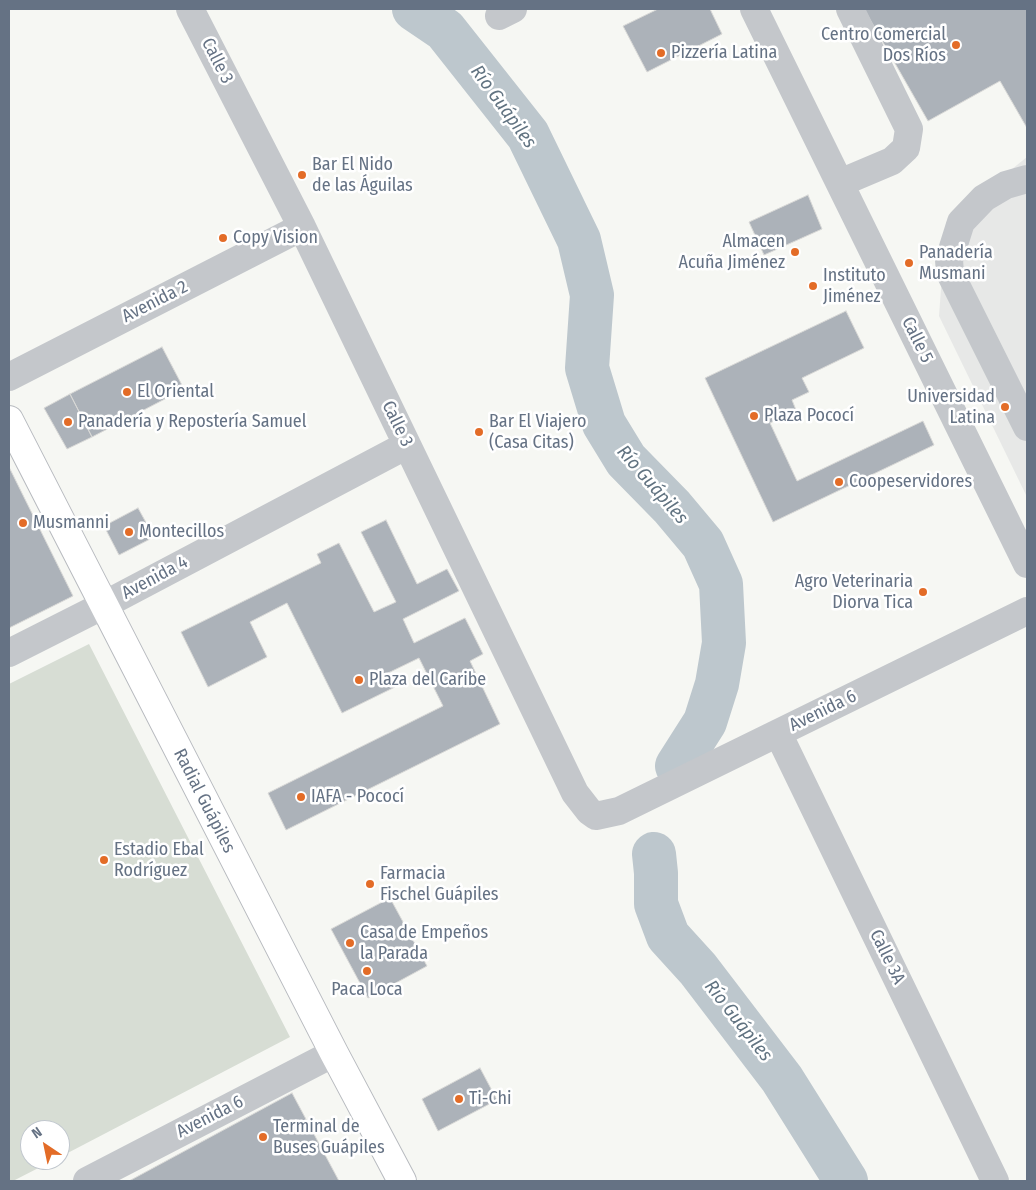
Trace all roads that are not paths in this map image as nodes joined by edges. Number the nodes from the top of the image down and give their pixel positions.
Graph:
1 (190, 9) edge
2 (754, 9) edge
3 (850, 9) edge
4 (1027, 180) edge
5 (840, 183) junction
6 (302, 228) junction
7 (9, 377) edge
8 (9, 420) edge
9 (1027, 427) edge
10 (407, 445) junction
11 (1025, 553) edge
12 (104, 605) junction
13 (1027, 611) edge
14 (9, 653) edge
15 (778, 733) junction
16 (619, 811) joint
17 (334, 1052) junction
18 (87, 1181) edge
19 (402, 1181) edge
20 (995, 1181) edge

1 - 6 street, Calle 3
2 - 5 street, Calle 5
3 - 5 street
4 - 9 street
5 - 11 street, Calle 5
6 - 7 street, Avenida 2
6 - 10 street, Calle 3
8 - 12 main road, Radial Guápiles
10 - 12 street, Avenida 4
10 - 16 street, Calle 3
12 - 14 street, Avenida 4
12 - 17 main road, Radial Guápiles
13 - 15 street, Avenida 6
15 - 16 street, Avenida 6
15 - 20 street, Calle 3A
17 - 18 street, Avenida 6
17 - 19 main road, Radial Guápiles

